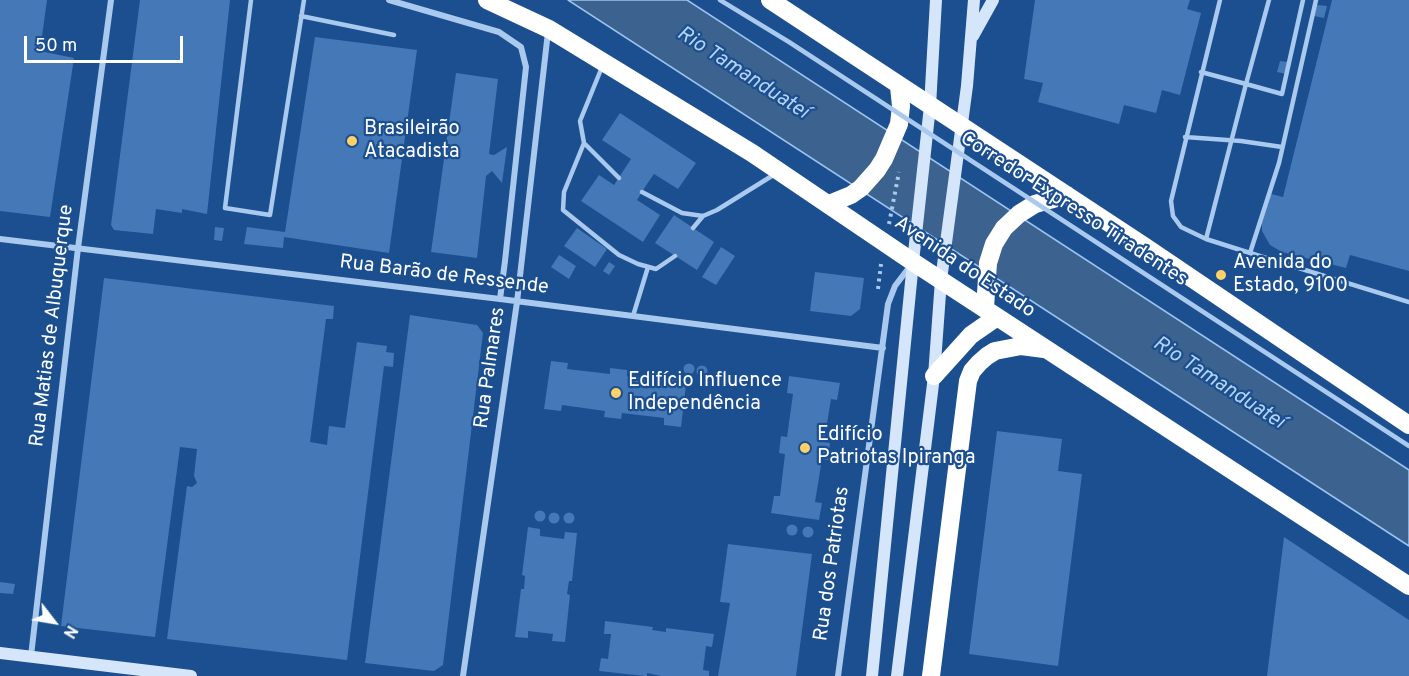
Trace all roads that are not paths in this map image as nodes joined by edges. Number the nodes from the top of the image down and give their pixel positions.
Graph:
1 (111, 0) edge
2 (251, 0) edge
3 (304, 0) edge
4 (389, 0) edge
5 (487, 0) edge
6 (720, 0) edge
7 (770, 0) edge
8 (936, 0) edge
9 (974, 0) edge
10 (993, 0) edge
11 (1220, 0) edge
12 (1269, 0) edge
13 (1303, 0) edge
14 (1316, 0) edge
15 (301, 15) junction
16 (549, 29) junction
17 (394, 35) dead end
18 (971, 40) junction
19 (604, 62) junction
20 (1201, 72) junction
21 (1246, 84) junction
22 (899, 86) junction
23 (930, 106) junction
24 (963, 127) junction
25 (1185, 136) junction
26 (1232, 141) junction
27 (584, 143) junction
28 (1282, 147) junction
29 (780, 171) junction
30 (619, 178) dead end
31 (642, 192) dead end
32 (1067, 195) junction
33 (829, 204) junction
34 (703, 216) junction
35 (693, 228) dead end
36 (0, 239) edge
37 (1206, 239) junction
38 (78, 248) junction
39 (1250, 253) junction
40 (675, 256) dead end
41 (913, 262) junction
42 (648, 267) junction
43 (941, 280) junction
44 (500, 299) junction
45 (517, 302) junction
46 (1409, 302) edge
47 (991, 313) junction
48 (632, 317) junction
49 (883, 348) junction
50 (1048, 351) junction
51 (934, 376) junction
52 (1409, 425) edge
53 (1409, 446) edge
54 (1409, 586) edge
55 (0, 652) edge
56 (31, 656) junction
57 (191, 676) edge
58 (463, 676) edge
59 (838, 676) edge
60 (872, 676) edge
61 (897, 676) edge
62 (931, 676) edge

1 - 38 street, Rua Matias de Albuquerque
2 - 15 lane
3 - 15 lane
4 - 44 street
5 - 16 highway, Avenida do Estado
6 - 53 lane, Corredor Expresso Tiradentes, bridge
7 - 22 highway
8 - 23 main road
9 - 18 main road
10 - 18 main road
11 - 20 lane
12 - 21 lane
13 - 21 lane
14 - 28 lane
15 - 17 lane
16 - 19 highway, Avenida do Estado
16 - 45 street, Rua Palmares
18 - 24 main road
19 - 27 lane
19 - 29 highway, Avenida do Estado
20 - 21 lane
20 - 25 lane
21 - 26 lane
22 - 23 highway
22 - 33 highway
23 - 24 highway
23 - 41 main road
24 - 32 highway
24 - 43 main road
25 - 26 lane
25 - 37 lane
26 - 28 lane
26 - 37 lane
27 - 30 lane
27 - 42 lane
28 - 39 lane
29 - 33 highway, Avenida do Estado
29 - 34 lane
31 - 34 lane
32 - 47 highway
32 - 52 highway
33 - 41 highway, Avenida do Estado
34 - 35 lane
36 - 38 street, Rua Barão de Ressende
37 - 39 lane
38 - 44 street, Rua Barão de Ressende
38 - 56 street, Rua Matias de Albuquerque
39 - 46 lane
40 - 42 lane
41 - 43 highway, Avenida do Estado
41 - 49 street, Rua dos Patriotas
41 - 60 main road
42 - 48 lane
43 - 47 highway, Avenida do Estado
43 - 51 main road
44 - 45 street, Rua Barão de Ressende
45 - 48 street, Rua Barão de Ressende
45 - 58 street, Rua Palmares
47 - 50 highway, Avenida do Estado
47 - 51 highway
48 - 49 street, Rua Barão de Ressende
49 - 59 street, Rua dos Patriotas
50 - 54 highway, Avenida do Estado
50 - 62 highway
51 - 61 main road
55 - 56 main road
56 - 57 main road

